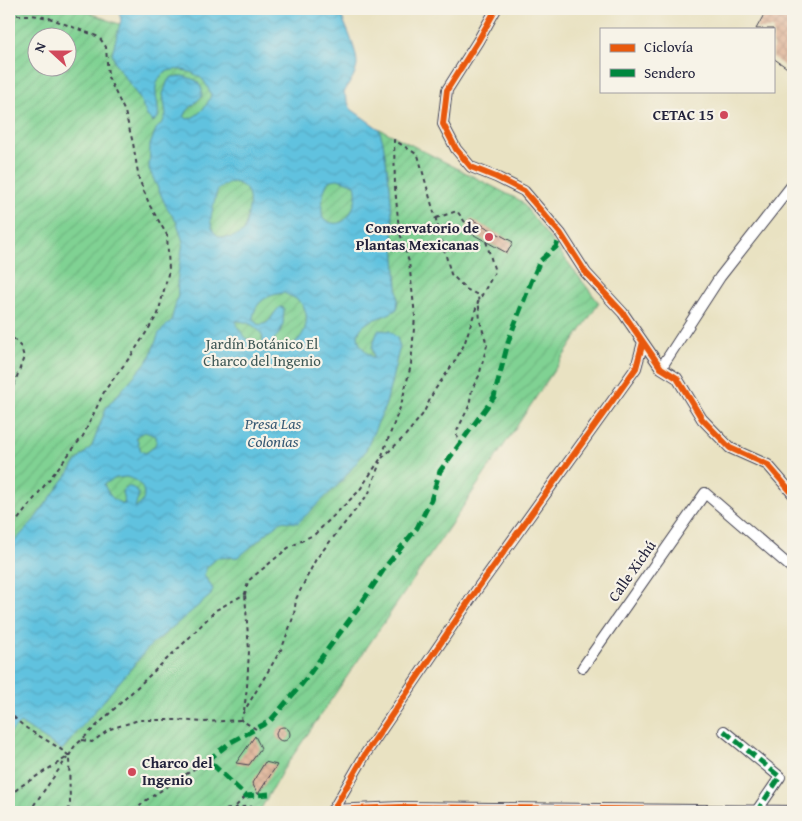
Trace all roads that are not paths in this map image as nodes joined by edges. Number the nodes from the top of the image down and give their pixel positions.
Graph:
1 (496, 9) edge
2 (793, 184) edge
3 (643, 342) junction
4 (661, 368) junction
5 (793, 494) edge
6 (793, 569) edge
7 (583, 667) dead end
8 (724, 731) dead end
9 (332, 811) edge
10 (756, 811) edge
11 (793, 811) edge

1 - 3 street
2 - 4 street
3 - 4 street
3 - 9 street
4 - 5 street
6 - 7 street, Calle Xichú
8 - 10 street
9 - 10 street
10 - 11 street

